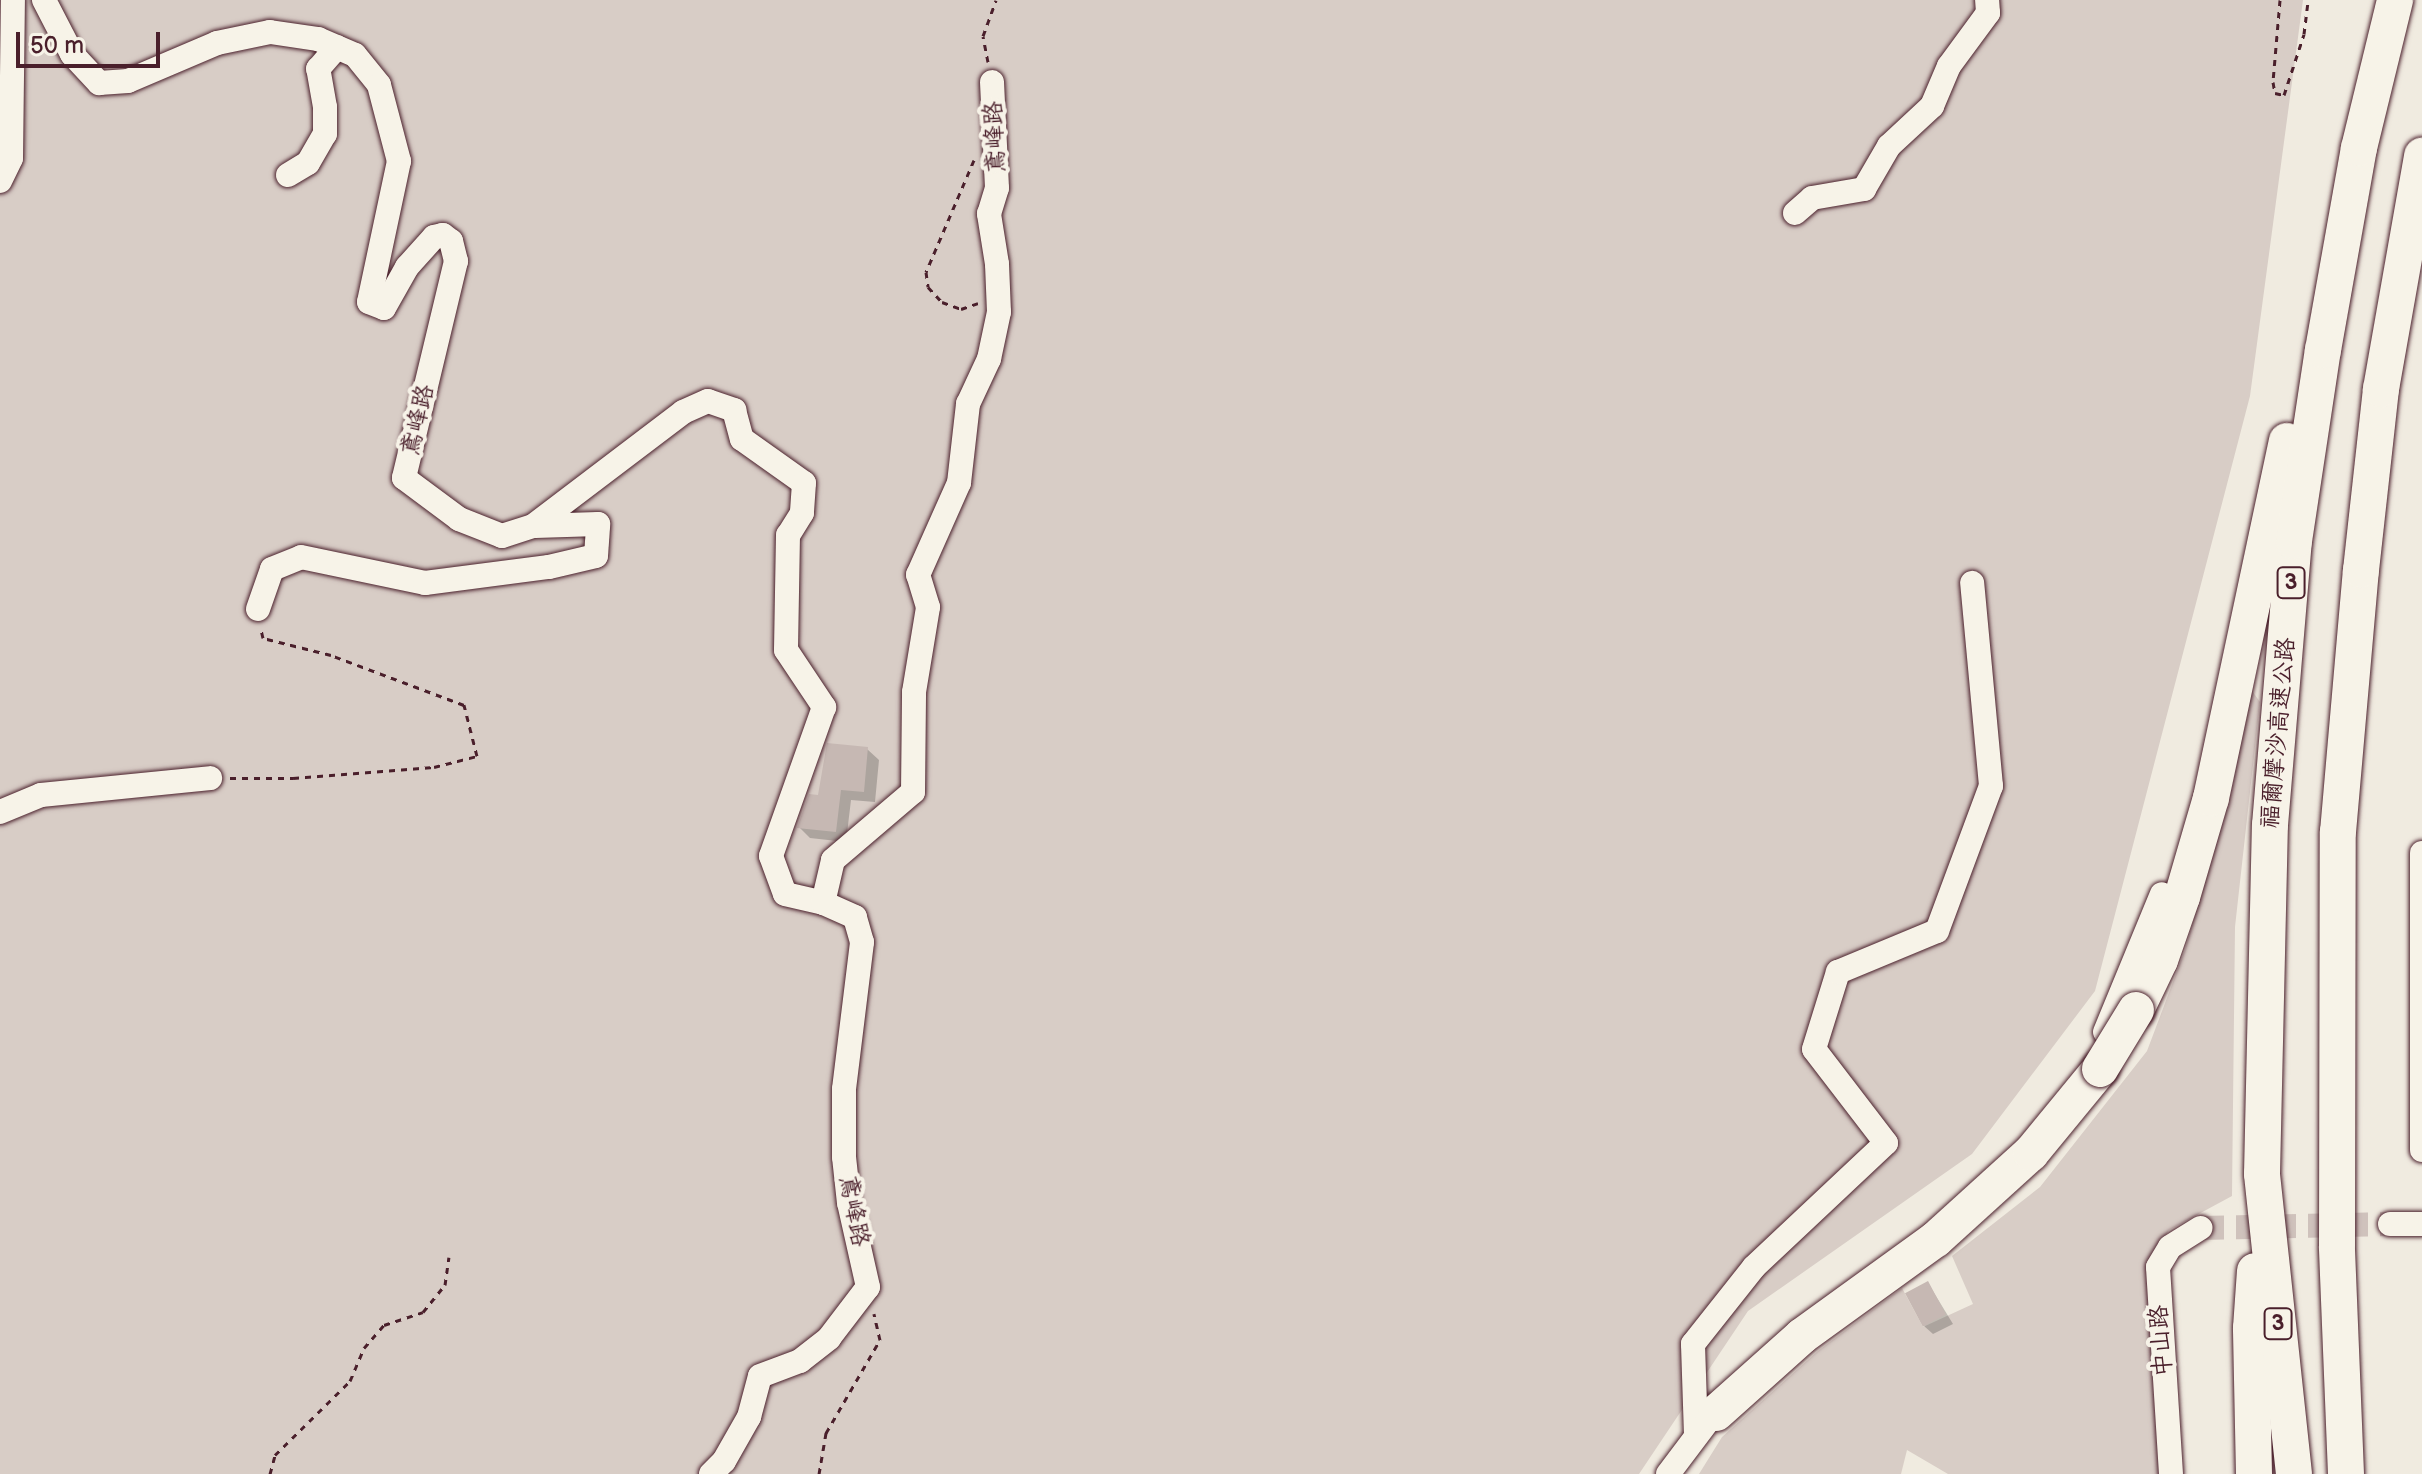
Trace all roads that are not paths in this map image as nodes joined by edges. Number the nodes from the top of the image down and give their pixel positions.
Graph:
1 (13, 0) edge
2 (44, 0) edge
3 (1987, 0) edge
4 (2395, 0) edge
5 (337, 47) junction
6 (992, 82) road end
7 (2359, 148) junction
8 (2422, 156) edge
9 (288, 175) dead end
10 (0, 181) edge
11 (1795, 213) dead end
12 (533, 526) junction
13 (1972, 583) dead end
14 (258, 609) road end
15 (210, 778) road end
16 (0, 812) edge
17 (2422, 853) edge
18 (2162, 894) dead end
19 (823, 903) junction
20 (2421, 944) edge
21 (2123, 1017) junction
22 (2422, 1150) edge
23 (2262, 1174) junction
24 (2390, 1224) tunnel mouth
25 (2422, 1224) edge
26 (2200, 1228) tunnel mouth
27 (2337, 1246) junction
28 (1705, 1426) junction
29 (711, 1474) edge
30 (1668, 1474) edge
31 (2171, 1474) edge
32 (2254, 1474) edge
33 (2294, 1474) edge
34 (2346, 1474) edge
35 (2371, 1474) edge

1 - 10 street
2 - 5 street, 鳶峰路
3 - 11 street
4 - 7 highway, 福爾摩沙高速公路 / 3
5 - 9 street
5 - 12 street, 鳶峰路
6 - 19 street, 鳶峰路
7 - 21 highway
7 - 23 highway, 福爾摩沙高速公路 / 3
8 - 27 highway
12 - 14 street
12 - 19 street, 鳶峰路
13 - 28 street
15 - 16 street
17 - 20 street
18 - 21 street
19 - 29 street, 鳶峰路
20 - 22 street
21 - 28 street
21 - 28 highway, bridge
23 - 32 highway
23 - 33 highway, 福爾摩沙高速公路 / 3
24 - 25 street
26 - 31 street, 中山路
27 - 34 highway
27 - 35 highway
28 - 30 street

